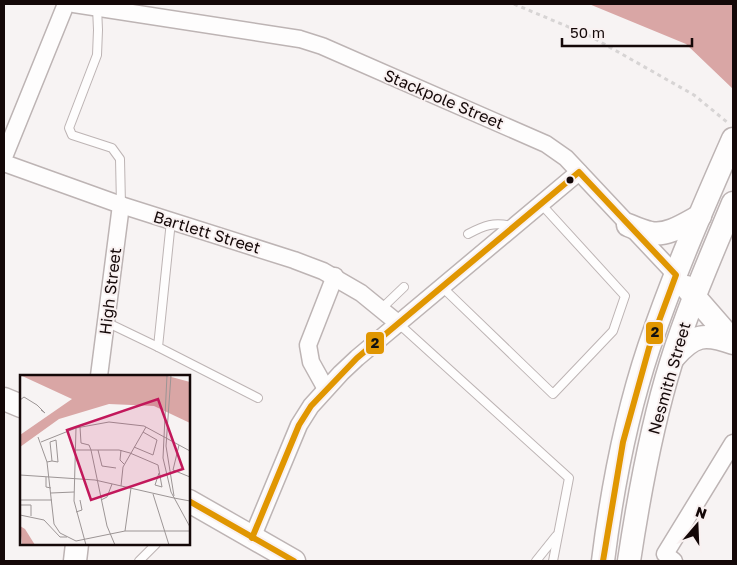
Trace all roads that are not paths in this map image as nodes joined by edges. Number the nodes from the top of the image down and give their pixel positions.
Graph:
1 (66, 4) edge
2 (74, 4) edge
3 (97, 7) junction
4 (733, 139) edge
5 (4, 157) edge
6 (4, 163) edge
7 (579, 172) junction
8 (733, 203) edge
9 (541, 204) junction
10 (121, 205) junction
11 (700, 216) junction
12 (171, 221) junction
13 (628, 225) junction
14 (515, 226) junction
15 (468, 234) dead end
16 (676, 275) junction
17 (335, 276) junction
18 (404, 287) dead end
19 (442, 287) junction
20 (695, 297) junction
21 (381, 309) junction
22 (106, 322) junction
23 (399, 324) junction
24 (733, 342) edge
25 (158, 347) junction
26 (672, 360) junction
27 (99, 375) edge
28 (326, 389) junction
29 (258, 398) dead end
30 (4, 399) edge
31 (20, 406) edge
32 (733, 443) edge
33 (190, 502) edge
34 (557, 535) junction
35 (252, 538) junction
36 (77, 545) edge
37 (155, 545) edge
38 (670, 558) edge
39 (75, 561) edge
40 (139, 561) edge
41 (294, 561) edge
42 (536, 561) edge
43 (553, 561) edge
44 (603, 561) edge
45 (629, 561) edge

1 - 5 street
2 - 3 street, Stackpole Street
3 - 7 street, Stackpole Street
3 - 10 lane
4 - 11 main road, Nesmith Street
6 - 10 street, Bartlett Street
7 - 9 street
7 - 13 street, Stackpole Street
8 - 20 main road, Nesmith Street
9 - 14 street
9 - 19 lane
10 - 12 street, Bartlett Street
10 - 22 street, High Street
11 - 13 main road
11 - 16 main road, Nesmith Street
12 - 17 street, Bartlett Street
12 - 25 lane
13 - 16 street, Stackpole Street
14 - 15 lane
14 - 19 street
16 - 20 main road, Stackpole Street
16 - 44 main road, Nesmith Street
17 - 21 street, Bartlett Street
17 - 28 street
18 - 21 lane
19 - 23 street
20 - 24 main road, Stackpole Street
20 - 26 main road, Nesmith Street
21 - 23 street, Bartlett Street
22 - 25 lane
22 - 27 street, High Street
23 - 28 street
23 - 34 lane
24 - 26 main road
25 - 29 lane
26 - 45 main road, Nesmith Street
28 - 35 street
30 - 31 main road
32 - 38 street
33 - 35 main road
34 - 42 lane
34 - 43 lane
35 - 41 main road
36 - 39 main road
37 - 40 lane

